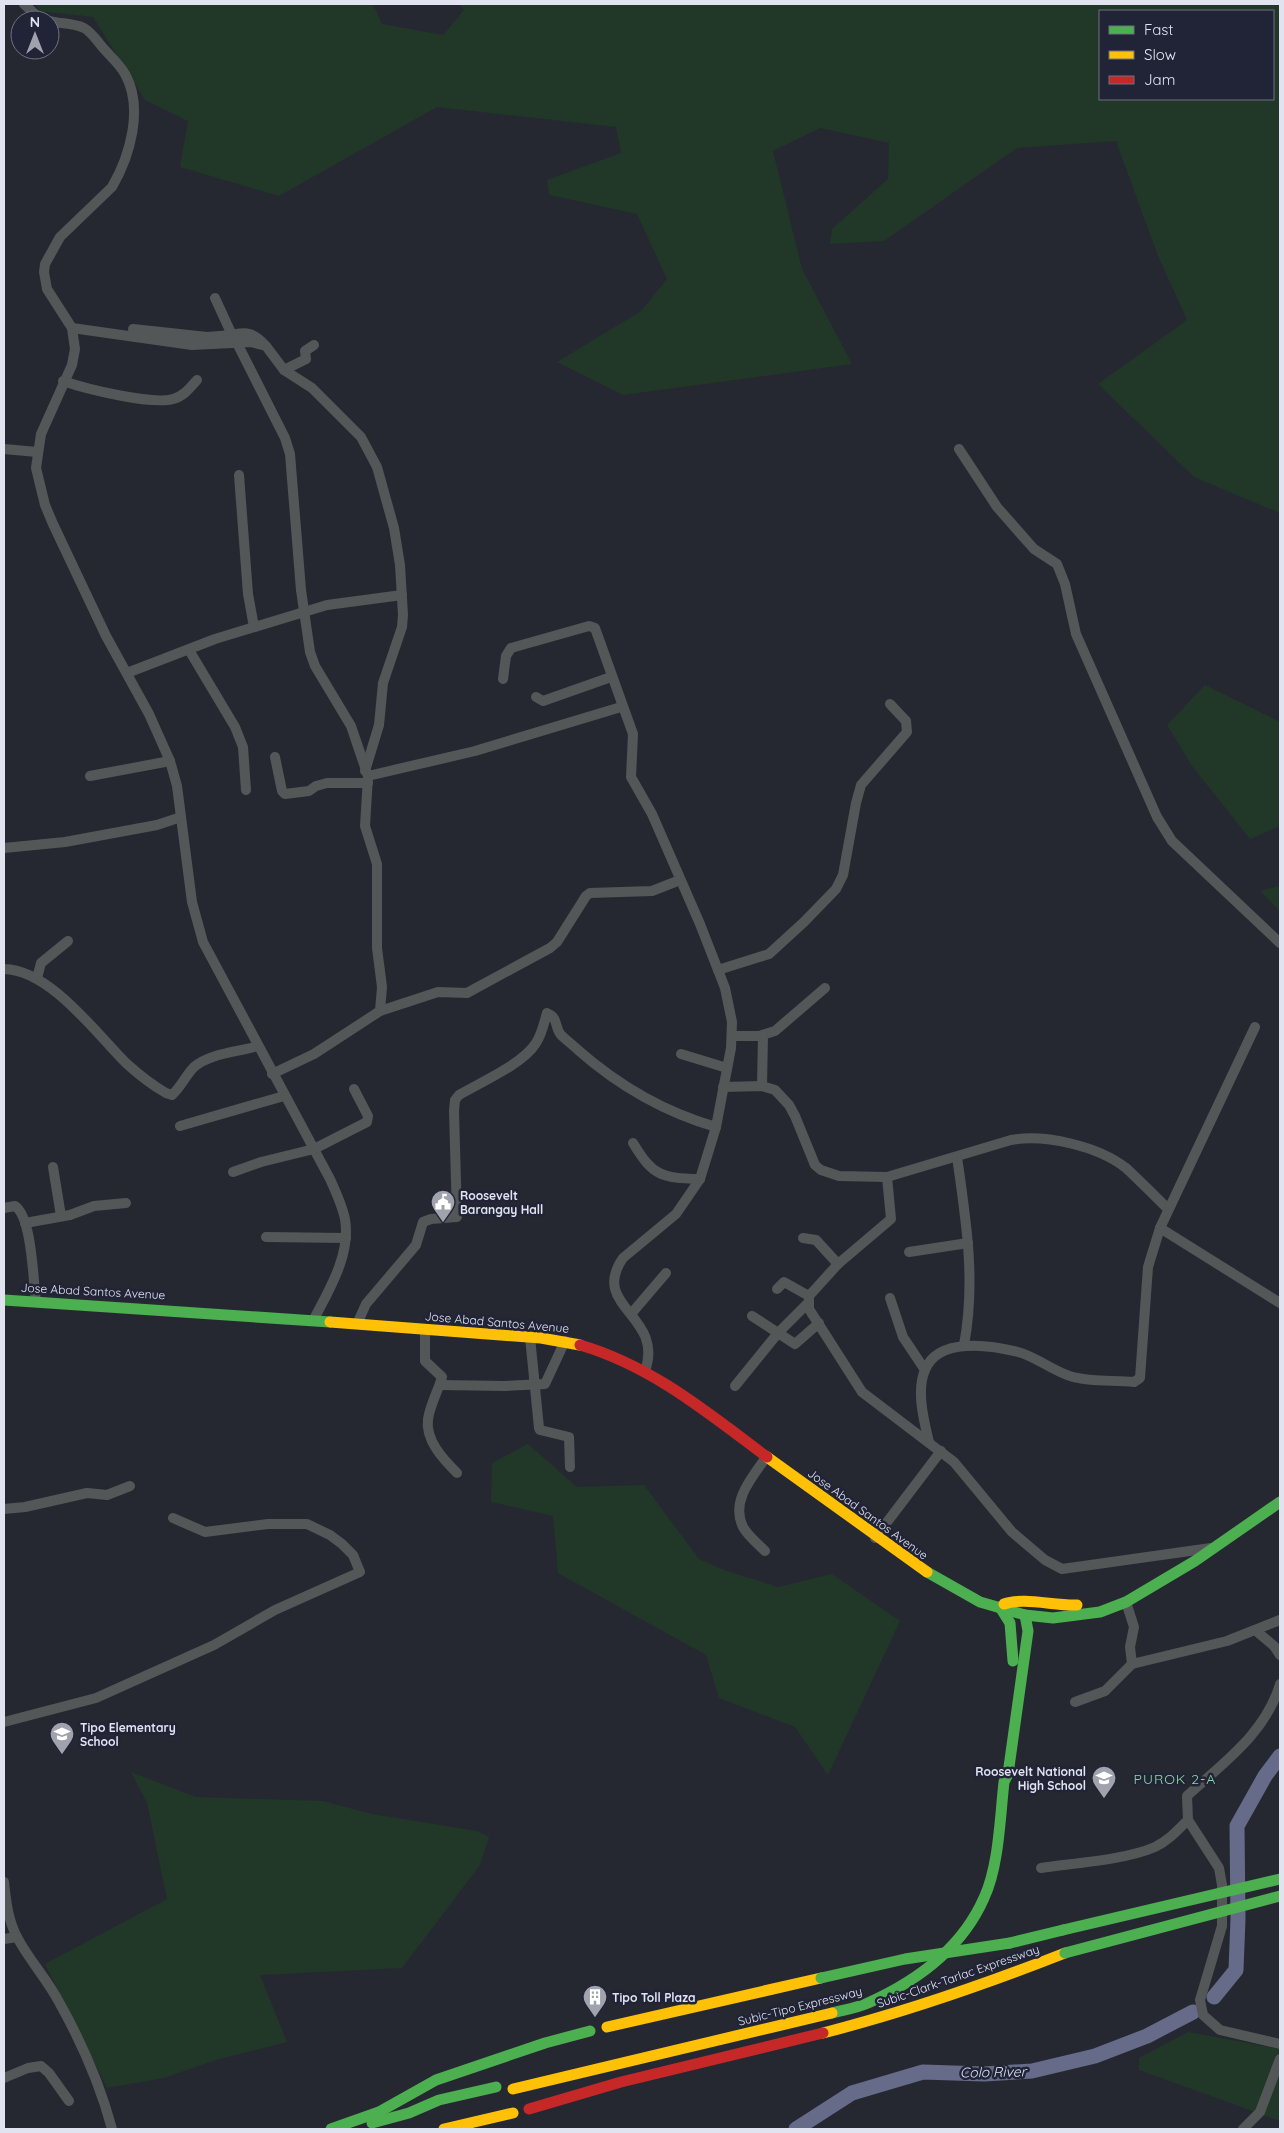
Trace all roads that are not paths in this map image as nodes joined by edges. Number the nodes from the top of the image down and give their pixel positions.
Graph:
1 (60, 22) edge
2 (214, 298) dead end
3 (72, 328) junction
4 (133, 329) dead end
5 (235, 339) junction
6 (314, 345) dead end
7 (284, 370) junction
8 (197, 380) dead end
9 (64, 381) junction
10 (4, 449) edge
11 (959, 449) dead end
12 (37, 452) junction
13 (239, 475) dead end
14 (402, 594) junction
15 (304, 612) junction
16 (254, 627) junction
17 (189, 650) junction
18 (127, 673) junction
19 (611, 677) junction
20 (503, 679) dead end
21 (536, 697) dead end
22 (890, 704) dead end
23 (621, 707) junction
24 (275, 757) dead end
25 (170, 761) junction
26 (90, 776) dead end
27 (367, 777) junction
28 (246, 790) dead end
29 (181, 817) junction
30 (4, 848) edge
31 (680, 880) junction
32 (68, 941) dead end
33 (1280, 943) edge
34 (4, 969) edge
35 (718, 970) junction
36 (37, 978) junction
37 (825, 988) dead end
38 (380, 1010) junction
39 (1255, 1027) dead end
40 (764, 1035) junction
41 (733, 1036) junction
42 (258, 1046) junction
43 (681, 1054) dead end
44 (727, 1068) junction
45 (272, 1074) junction
46 (762, 1086) junction
47 (723, 1087) junction
48 (354, 1089) dead end
49 (284, 1096) junction
50 (180, 1126) dead end
51 (716, 1127) junction
52 (633, 1143) dead end
53 (314, 1149) junction
54 (956, 1157) junction
55 (53, 1167) dead end
56 (233, 1172) dead end
57 (887, 1177) junction
58 (700, 1180) junction
59 (126, 1203) dead end
60 (4, 1208) edge
61 (1168, 1209) junction
62 (61, 1216) junction
63 (26, 1223) junction
64 (1160, 1228) junction
65 (266, 1237) dead end
66 (346, 1238) junction
67 (803, 1238) dead end
68 (968, 1243) junction
69 (909, 1252) dead end
70 (838, 1264) junction
71 (666, 1273) dead end
72 (777, 1289) dead end
73 (890, 1298) dead end
74 (4, 1300) edge
75 (808, 1300) junction
76 (36, 1301) junction
77 (1280, 1303) edge
78 (631, 1314) junction
79 (752, 1316) dead end
80 (313, 1321) junction
81 (819, 1323) junction
82 (357, 1324) junction
83 (425, 1329) junction
84 (778, 1333) junction
85 (530, 1337) junction
86 (566, 1341) junction
87 (964, 1345) junction
88 (925, 1370) junction
89 (646, 1371) junction
90 (440, 1385) junction
91 (534, 1385) junction
92 (736, 1386) dead end
93 (930, 1442) junction
94 (941, 1451) junction
95 (767, 1456) junction
96 (570, 1467) dead end
97 (457, 1473) dead end
98 (130, 1486) dead end
99 (1280, 1502) edge
100 (4, 1509) edge
101 (173, 1518) dead end
102 (875, 1538) junction
103 (1214, 1548) junction
104 (765, 1550) dead end
105 (1155, 1584) junction
106 (1126, 1602) junction
107 (1060, 1606) junction
108 (1000, 1608) junction
109 (1025, 1615) junction
110 (1053, 1618) junction
111 (1280, 1620) edge
112 (1256, 1630) junction
113 (1280, 1655) edge
114 (1019, 1661) junction
115 (1132, 1664) junction
116 (1280, 1684) edge
117 (1075, 1702) dead end
118 (4, 1722) edge
119 (1188, 1820) junction
120 (1042, 1868) dead end
121 (1280, 1879) edge
122 (4, 1882) edge
123 (1280, 1896) edge
124 (17, 1937) junction
125 (4, 1939) edge
126 (607, 2027) dead end
127 (590, 2031) dead end
128 (1280, 2044) edge
129 (1280, 2058) edge
130 (4, 2078) edge
131 (512, 2086) dead end
132 (69, 2101) dead end
133 (529, 2108) dead end
134 (513, 2112) dead end
135 (112, 2129) edge
136 (331, 2129) edge
137 (347, 2129) edge
138 (371, 2129) edge
139 (444, 2129) edge
140 (1243, 2129) edge

1 - 3 street
2 - 5 street
3 - 5 street
3 - 9 street
4 - 5 street
5 - 7 street
5 - 15 street
6 - 7 street
7 - 14 street
8 - 9 street
9 - 12 street
10 - 12 street
11 - 33 street
12 - 18 street
13 - 16 street
14 - 15 street
14 - 27 street
15 - 16 street
15 - 27 street
16 - 17 street
17 - 18 street
17 - 28 street
18 - 25 street
19 - 20 street
19 - 21 street
19 - 23 street
22 - 35 street
23 - 27 street
23 - 31 street
24 - 27 street
25 - 26 street
25 - 29 street
27 - 38 street
29 - 30 street
29 - 42 street
31 - 35 street
31 - 38 street
32 - 36 street
34 - 36 street
35 - 41 street
36 - 42 street
37 - 40 street
38 - 45 street
39 - 61 street
40 - 41 street
40 - 46 street
41 - 44 street
42 - 45 street
43 - 44 street
44 - 47 street
45 - 49 street
46 - 47 street
46 - 57 street
47 - 51 street
48 - 53 street
49 - 50 street
49 - 53 street
51 - 58 street
51 - 82 street
52 - 58 street
53 - 56 street
53 - 66 street
54 - 57 street
54 - 61 street
54 - 68 street
55 - 62 street
57 - 70 street
58 - 78 street
59 - 62 street
60 - 63 street
61 - 64 street
62 - 63 street
63 - 76 street
64 - 77 street
64 - 87 street
65 - 66 street
66 - 80 street
67 - 70 street
68 - 69 street
68 - 87 street
70 - 75 street
71 - 78 street
72 - 75 street
73 - 88 street
74 - 76 highway, Jose Abad Santos Avenue
75 - 81 street
75 - 84 street
76 - 80 highway, Jose Abad Santos Avenue
78 - 89 street
79 - 84 street
80 - 82 highway, Jose Abad Santos Avenue
81 - 84 street
81 - 93 street
82 - 83 highway, Jose Abad Santos Avenue
83 - 85 highway, Jose Abad Santos Avenue
83 - 90 street
84 - 92 street
85 - 86 highway, Jose Abad Santos Avenue
85 - 91 street
86 - 89 highway, Jose Abad Santos Avenue
86 - 91 street
87 - 88 street
88 - 93 street
89 - 95 highway, Jose Abad Santos Avenue
90 - 91 street
90 - 97 street
91 - 96 street
93 - 94 street
94 - 102 street
94 - 103 street
95 - 102 highway, Jose Abad Santos Avenue
95 - 104 street
98 - 100 street
99 - 103 highway, Jose Abad Santos Avenue
101 - 118 street
102 - 108 highway, Jose Abad Santos Avenue
103 - 105 highway, Jose Abad Santos Avenue
105 - 106 highway, Jose Abad Santos Avenue
105 - 107 highway, Jose Abad Santos Avenue
106 - 110 highway, Jose Abad Santos Avenue
106 - 115 street
107 - 108 highway, Jose Abad Santos Avenue
107 - 109 highway
108 - 109 highway, Jose Abad Santos Avenue
108 - 114 highway
109 - 110 highway, Jose Abad Santos Avenue
109 - 114 highway, Subic-Tipo Expressway
110 - 114 highway
111 - 112 street
112 - 113 street
112 - 115 street
114 - 131 highway, Subic-Tipo Expressway
115 - 117 street
116 - 119 street
119 - 120 street
119 - 128 street
121 - 126 highway, Subic-Clark-Tarlac Expressway, bridge
122 - 124 street
123 - 133 highway, Subic-Clark-Tarlac Expressway, bridge
124 - 125 street
124 - 135 street
127 - 136 highway
129 - 140 street
130 - 132 street
134 - 139 highway
137 - 138 highway

